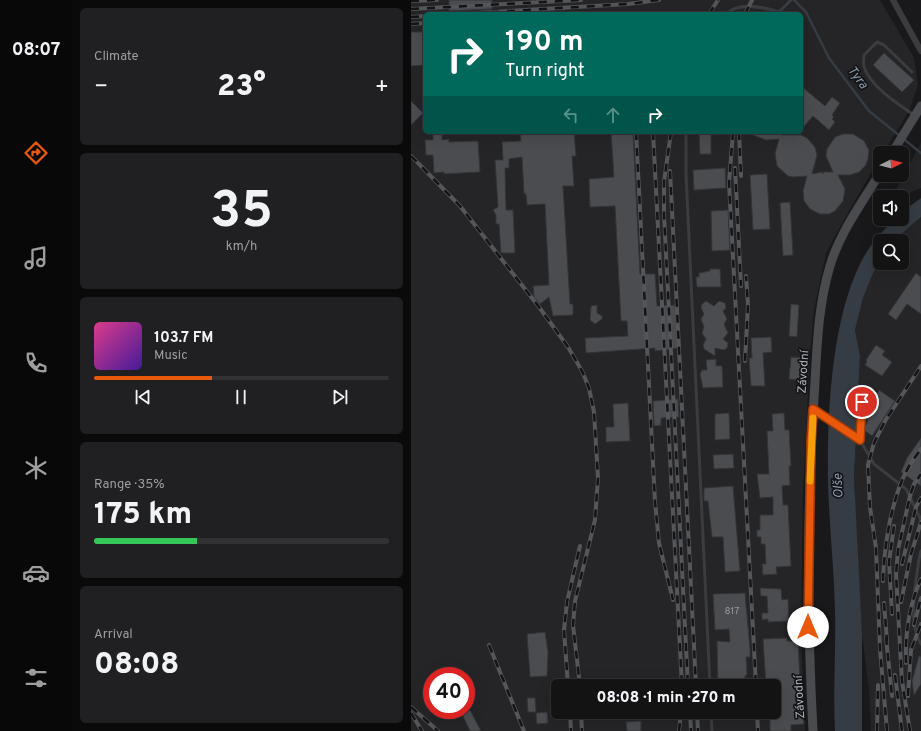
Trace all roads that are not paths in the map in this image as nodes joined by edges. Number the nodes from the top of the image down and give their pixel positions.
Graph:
1 (791, 0) edge
2 (893, 0) edge
3 (728, 12) edge
4 (779, 12) edge
5 (779, 12) edge
6 (921, 51) edge
7 (912, 72) dead end
8 (921, 106) edge
9 (915, 116) junction
10 (687, 134) edge
11 (897, 146) edge
12 (874, 182) edge
13 (862, 402) dead end
14 (817, 411) junction
15 (860, 440) junction
16 (921, 520) edge
17 (921, 551) edge
18 (921, 644) edge
19 (710, 679) edge
20 (711, 719) edge
21 (712, 731) edge
22 (813, 731) edge

1 - 4 lane
2 - 6 street
3 - 5 lane
7 - 9 lane
8 - 9 street
9 - 11 street
10 - 19 lane
12 - 14 street, Závodní
13 - 15 lane
14 - 15 lane
14 - 22 street, Závodní
15 - 16 lane
17 - 18 lane
20 - 21 lane

